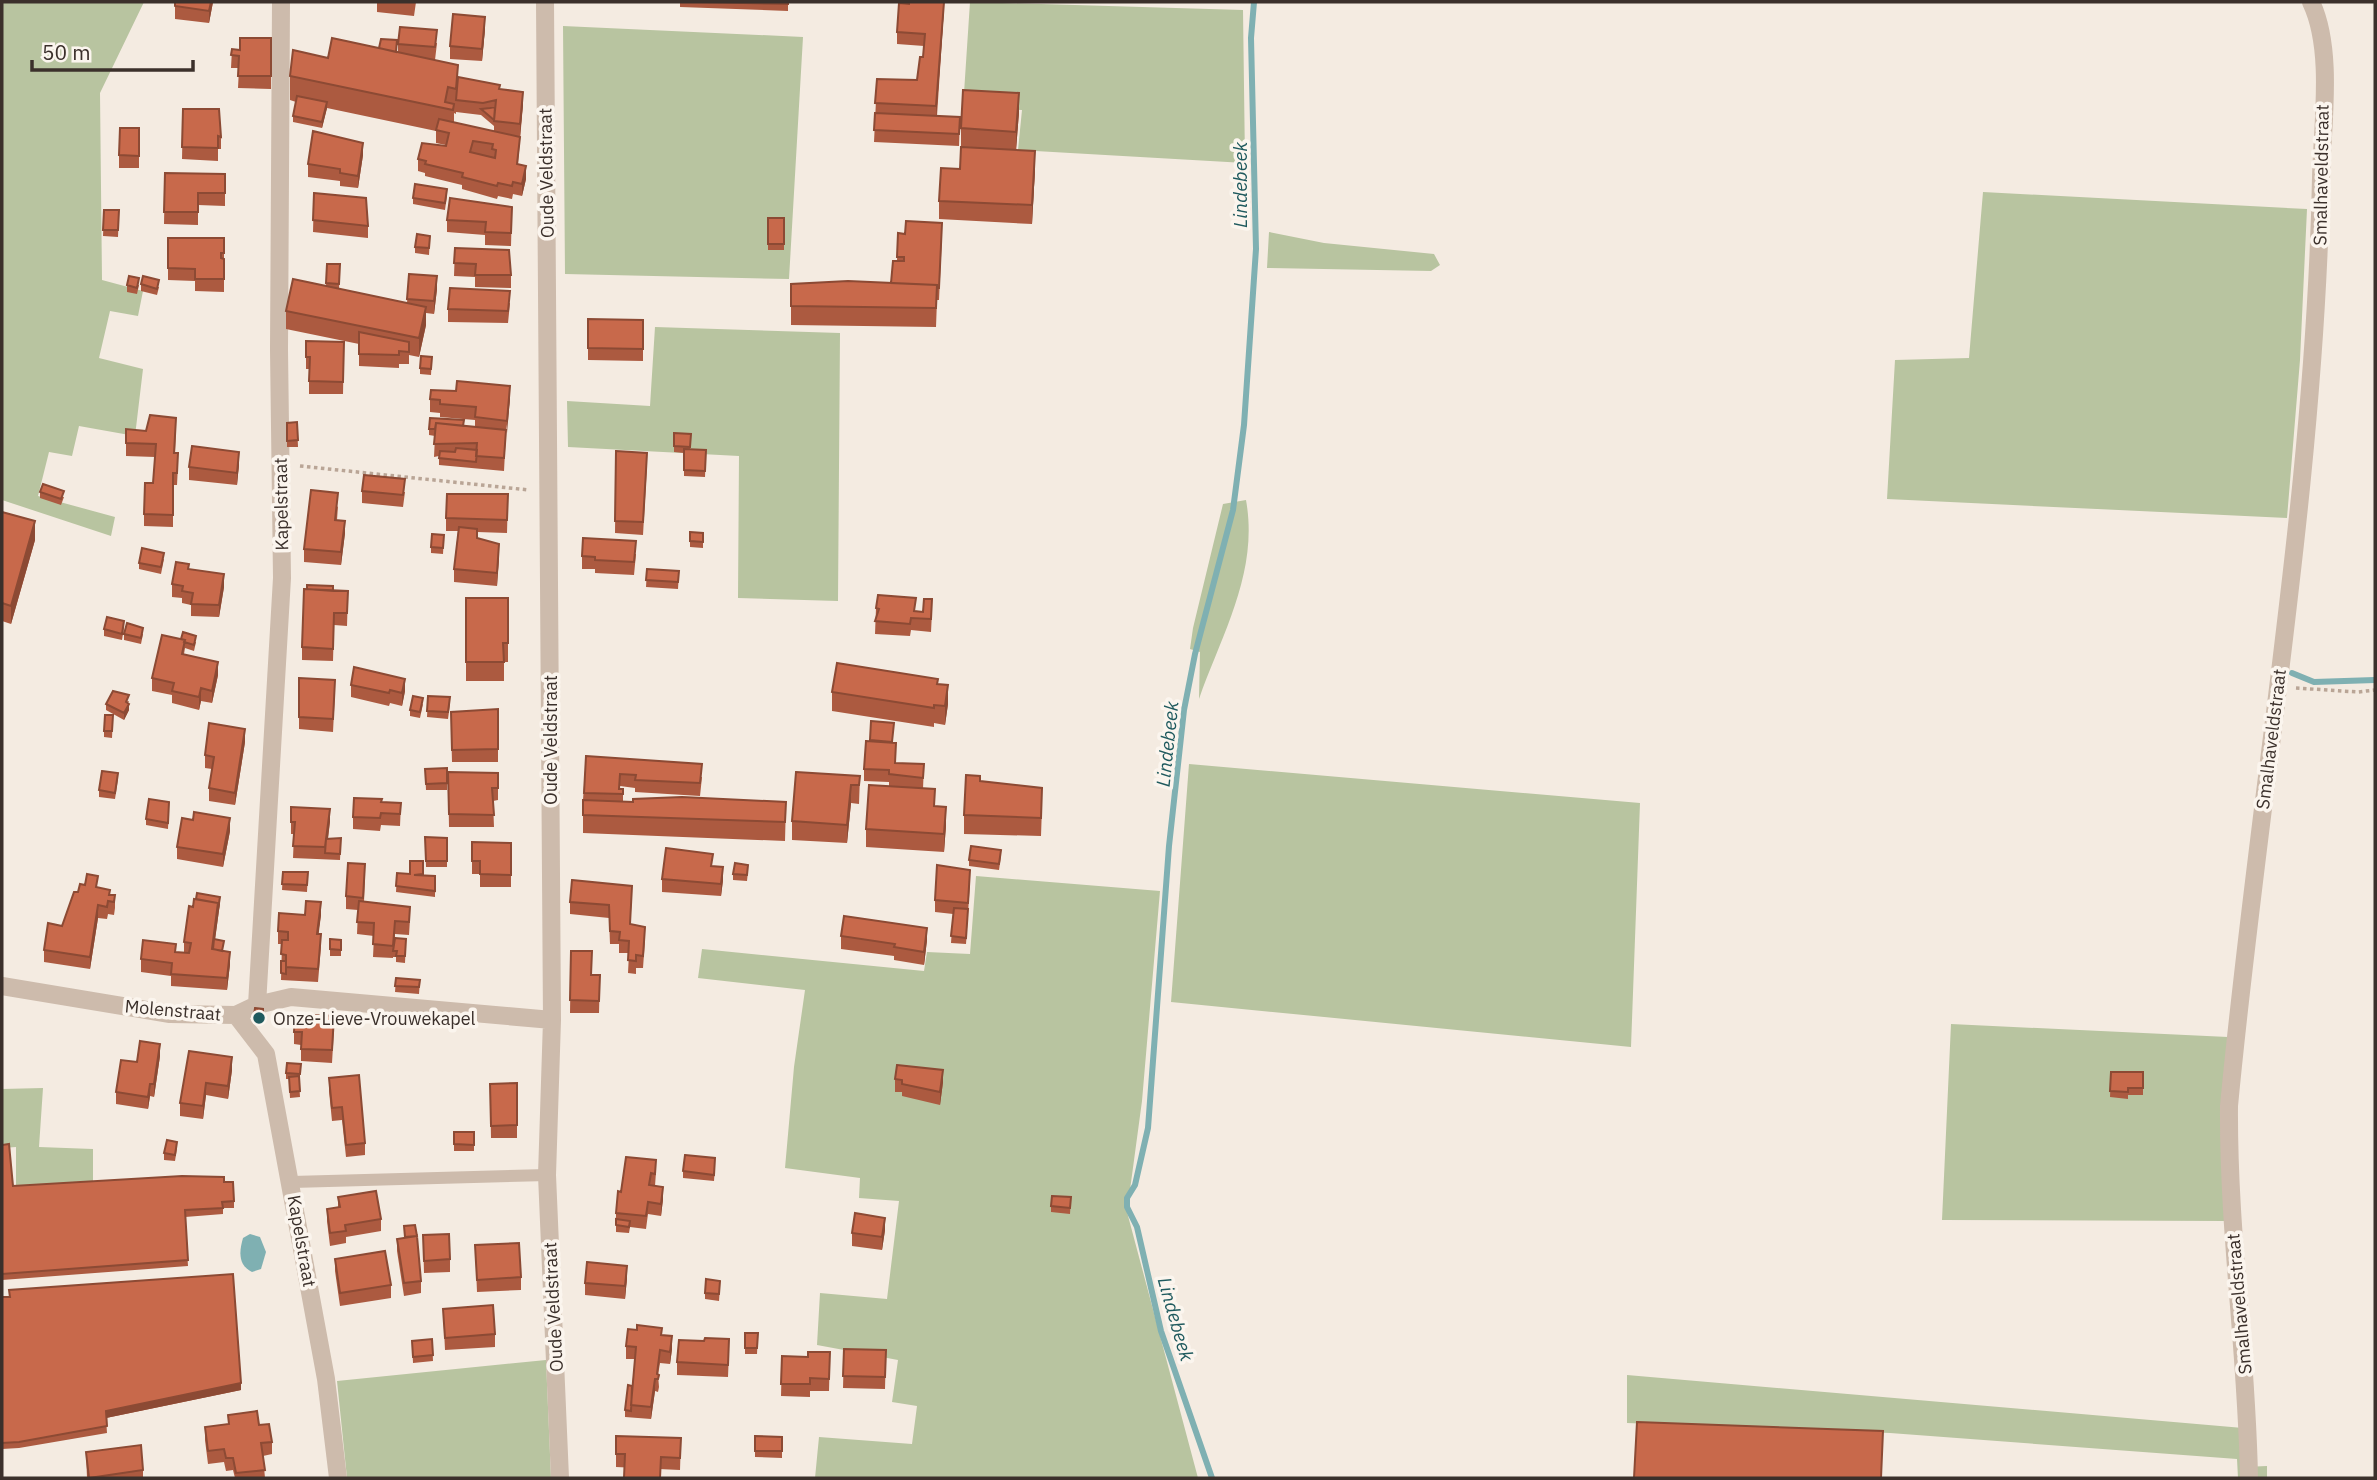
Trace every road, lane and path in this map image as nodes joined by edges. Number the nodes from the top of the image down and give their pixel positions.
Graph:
1 (281, 2) edge
2 (545, 2) edge
3 (2311, 2) edge
4 (280, 464) junction
5 (549, 492) junction
6 (2278, 680) junction
7 (2375, 690) edge
8 (2, 986) edge
9 (257, 1005) junction
10 (236, 1015) junction
11 (551, 1020) junction
12 (547, 1175) junction
13 (292, 1182) junction
14 (338, 1478) edge
15 (560, 1478) edge
16 (2249, 1478) edge

1 - 4 street, Kapelstraat
2 - 5 street, Oude Veldstraat
3 - 6 street, Smalhaveldstraat
4 - 5 path
4 - 9 street, Kapelstraat
5 - 11 street, Oude Veldstraat
6 - 7 path
6 - 16 street, Smalhaveldstraat
8 - 10 street, Molenstraat
9 - 10 street, Molenstraat
9 - 11 street, Molenstraat
10 - 13 street, Kapelstraat
11 - 12 street, Oude Veldstraat
12 - 13 lane
12 - 15 street, Oude Veldstraat
13 - 14 street, Kapelstraat

